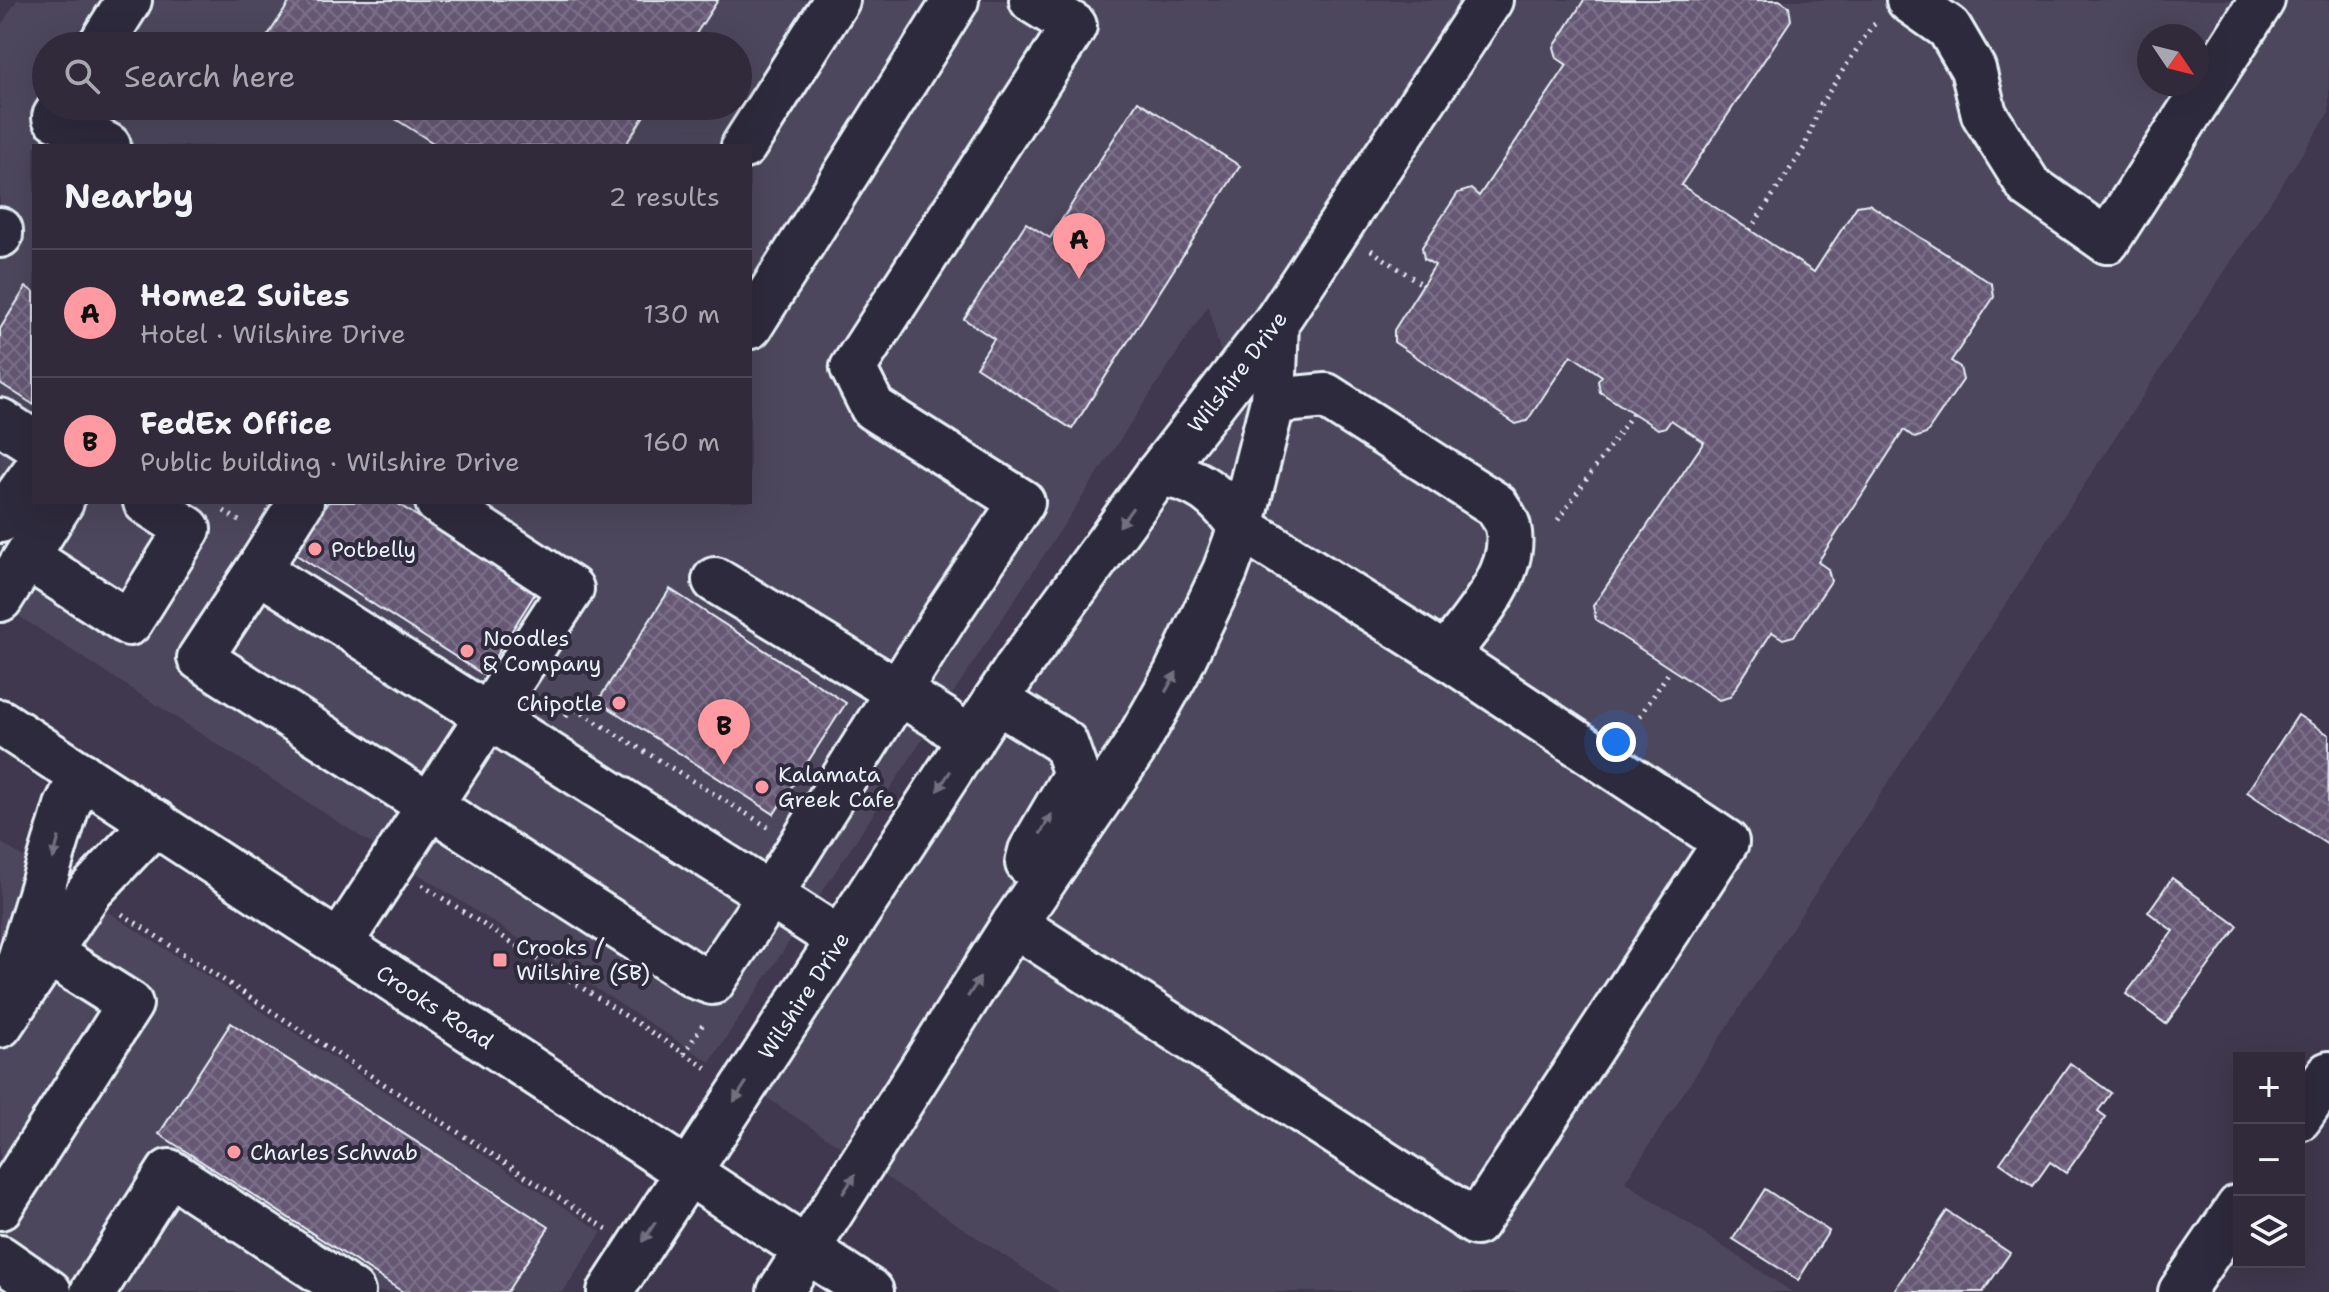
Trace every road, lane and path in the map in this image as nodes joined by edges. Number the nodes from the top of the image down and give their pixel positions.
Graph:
1 (129, 0) edge
2 (837, 0) edge
3 (956, 0) edge
4 (1032, 0) edge
5 (1490, 0) edge
6 (2262, 0) edge
7 (1897, 9) edge
8 (109, 32) edge
9 (60, 120) edge
10 (104, 144) edge
11 (745, 144) edge
12 (1750, 230) dead end
13 (1360, 242) dead end
14 (1423, 285) dead end
15 (1276, 322) junction
16 (752, 323) edge
17 (1273, 401) junction
18 (1633, 413) dead end
19 (0, 421) edge
20 (32, 442) edge
21 (1158, 474) junction
22 (32, 476) edge
23 (60, 504) edge
24 (149, 504) edge
25 (300, 504) edge
26 (441, 504) edge
27 (0, 520) edge
28 (1558, 520) dead end
29 (1241, 527) junction
30 (27, 557) junction
31 (258, 570) junction
32 (715, 580) dead end
33 (0, 599) edge
34 (1446, 656) junction
35 (1671, 669) dead end
36 (899, 694) junction
37 (996, 700) junction
38 (1640, 716) dead end
39 (489, 717) junction
40 (564, 719) dead end
41 (0, 722) edge
42 (970, 741) junction
43 (82, 775) junction
44 (431, 806) junction
45 (155, 822) junction
46 (780, 834) dead end
47 (391, 865) junction
48 (770, 895) junction
49 (112, 907) dead end
50 (1014, 924) junction
51 (840, 940) junction
52 (340, 943) junction
53 (49, 953) junction
54 (8, 1013) edge
55 (707, 1019) dead end
56 (684, 1054) junction
57 (2329, 1074) edge
58 (721, 1079) dead end
59 (2305, 1109) edge
60 (687, 1172) junction
61 (0, 1207) edge
62 (2233, 1216) edge
63 (610, 1231) dead end
64 (807, 1249) junction
65 (0, 1258) edge
66 (49, 1292) edge
67 (93, 1292) edge
68 (352, 1292) edge
69 (610, 1292) edge
70 (780, 1292) edge
71 (871, 1292) edge
72 (2181, 1292) edge

1 - 8 street
2 - 11 street
3 - 16 street
4 - 36 street
5 - 15 street
6 - 7 street
7 - 12 path
9 - 10 street
13 - 14 path
15 - 17 street, Wilshire Drive
15 - 21 street, Wilshire Drive
17 - 29 street, Wilshire Drive
17 - 34 street
18 - 28 path
19 - 20 street
21 - 29 street, Wilshire Drive
21 -> 37 street, Wilshire Drive
22 - 27 street
23 - 30 street
24 - 30 street
25 - 31 street
26 - 39 street
29 - 34 street
50 -> 29 street, Wilshire Drive
30 - 33 street
31 - 39 street
31 - 44 street
32 - 36 street
34 - 50 street
35 - 38 path
36 - 42 street
36 - 48 street
37 - 42 street, Wilshire Drive
50 -> 37 street, Wilshire Drive
39 - 44 street
39 - 48 street
40 - 46 path
41 - 43 street, Crooks Road
42 -> 51 street, Wilshire Drive
43 - 45 street, Crooks Road
43 -> 54 street
44 - 47 street
44 - 48 street
45 - 52 street, Crooks Road
45 - 53 street
47 - 52 street
47 - 56 path
48 - 51 street
49 - 63 path
64 -> 50 street, Wilshire Drive
51 -> 60 street, Wilshire Drive
52 - 60 street, Crooks Road
53 - 54 street
53 - 61 street
55 - 56 path
56 - 58 path
57 - 59 street
60 - 64 street, Crooks Road
60 -> 69 street, Wilshire Drive
62 - 72 street
64 - 70 street, Wilshire Drive
64 - 71 street, Crooks Road
65 - 66 street
67 - 68 street

